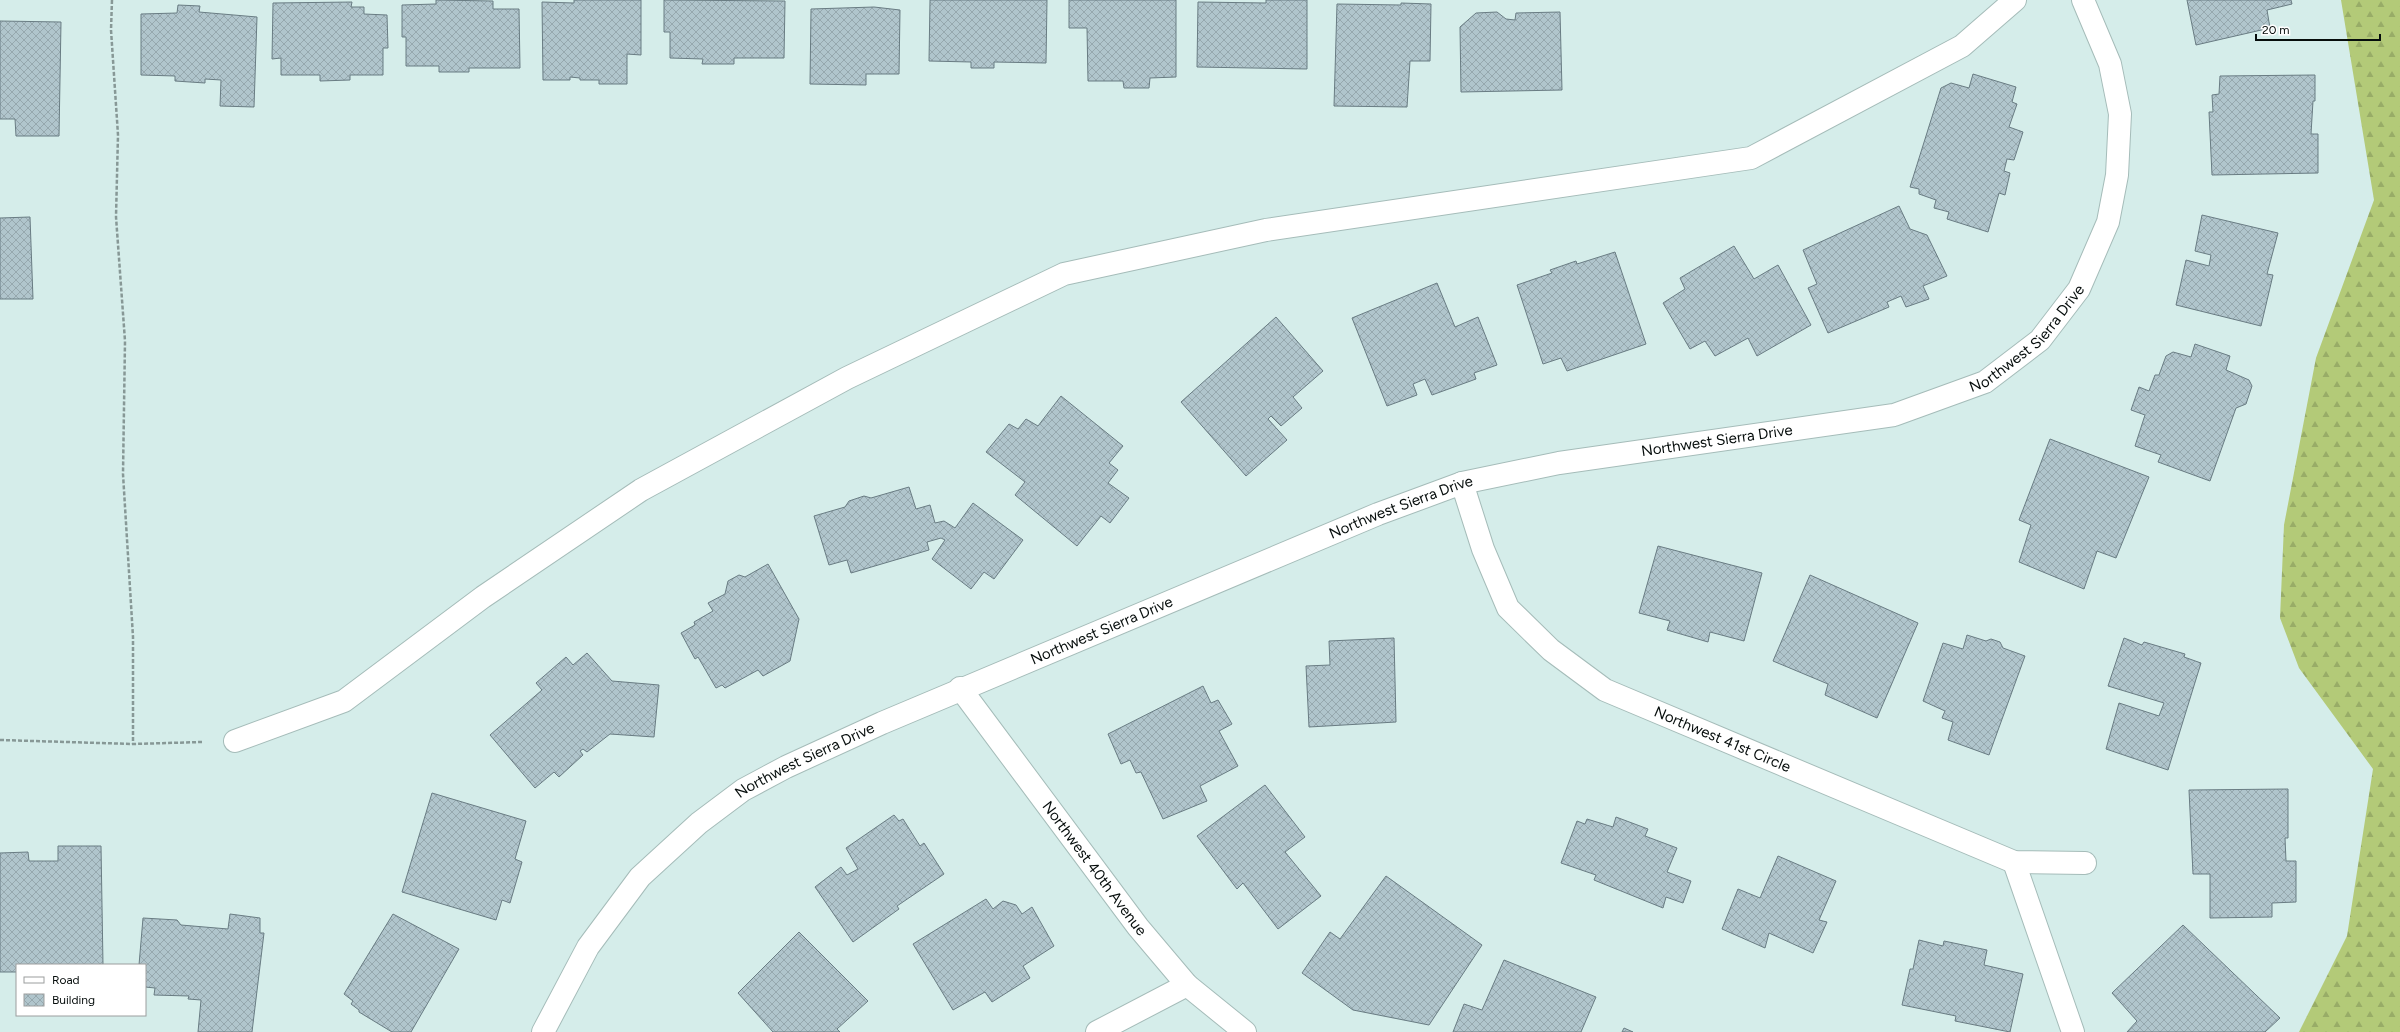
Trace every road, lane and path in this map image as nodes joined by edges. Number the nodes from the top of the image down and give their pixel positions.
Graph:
1 (112, 0) edge
2 (2015, 0) edge
3 (2082, 0) edge
4 (1462, 483) junction
5 (960, 688) junction
6 (0, 740) edge
7 (235, 741) joint
8 (133, 744) junction
9 (2014, 862) junction
10 (2085, 863) dead end
11 (1187, 985) junction
12 (543, 1032) edge
13 (1097, 1032) edge
14 (1245, 1032) edge
15 (2073, 1032) edge

1 - 8 path
2 - 7 street
3 - 4 street, Northwest Sierra Drive
4 - 5 street, Northwest Sierra Drive
4 - 9 street, Northwest 41st Circle
5 - 11 street, Northwest 40th Avenue
5 - 12 street, Northwest Sierra Drive
6 - 8 path
7 - 8 path
9 - 10 street, Northwest 41st Circle
9 - 15 street
11 - 13 street
11 - 14 street, Northwest 40th Avenue

